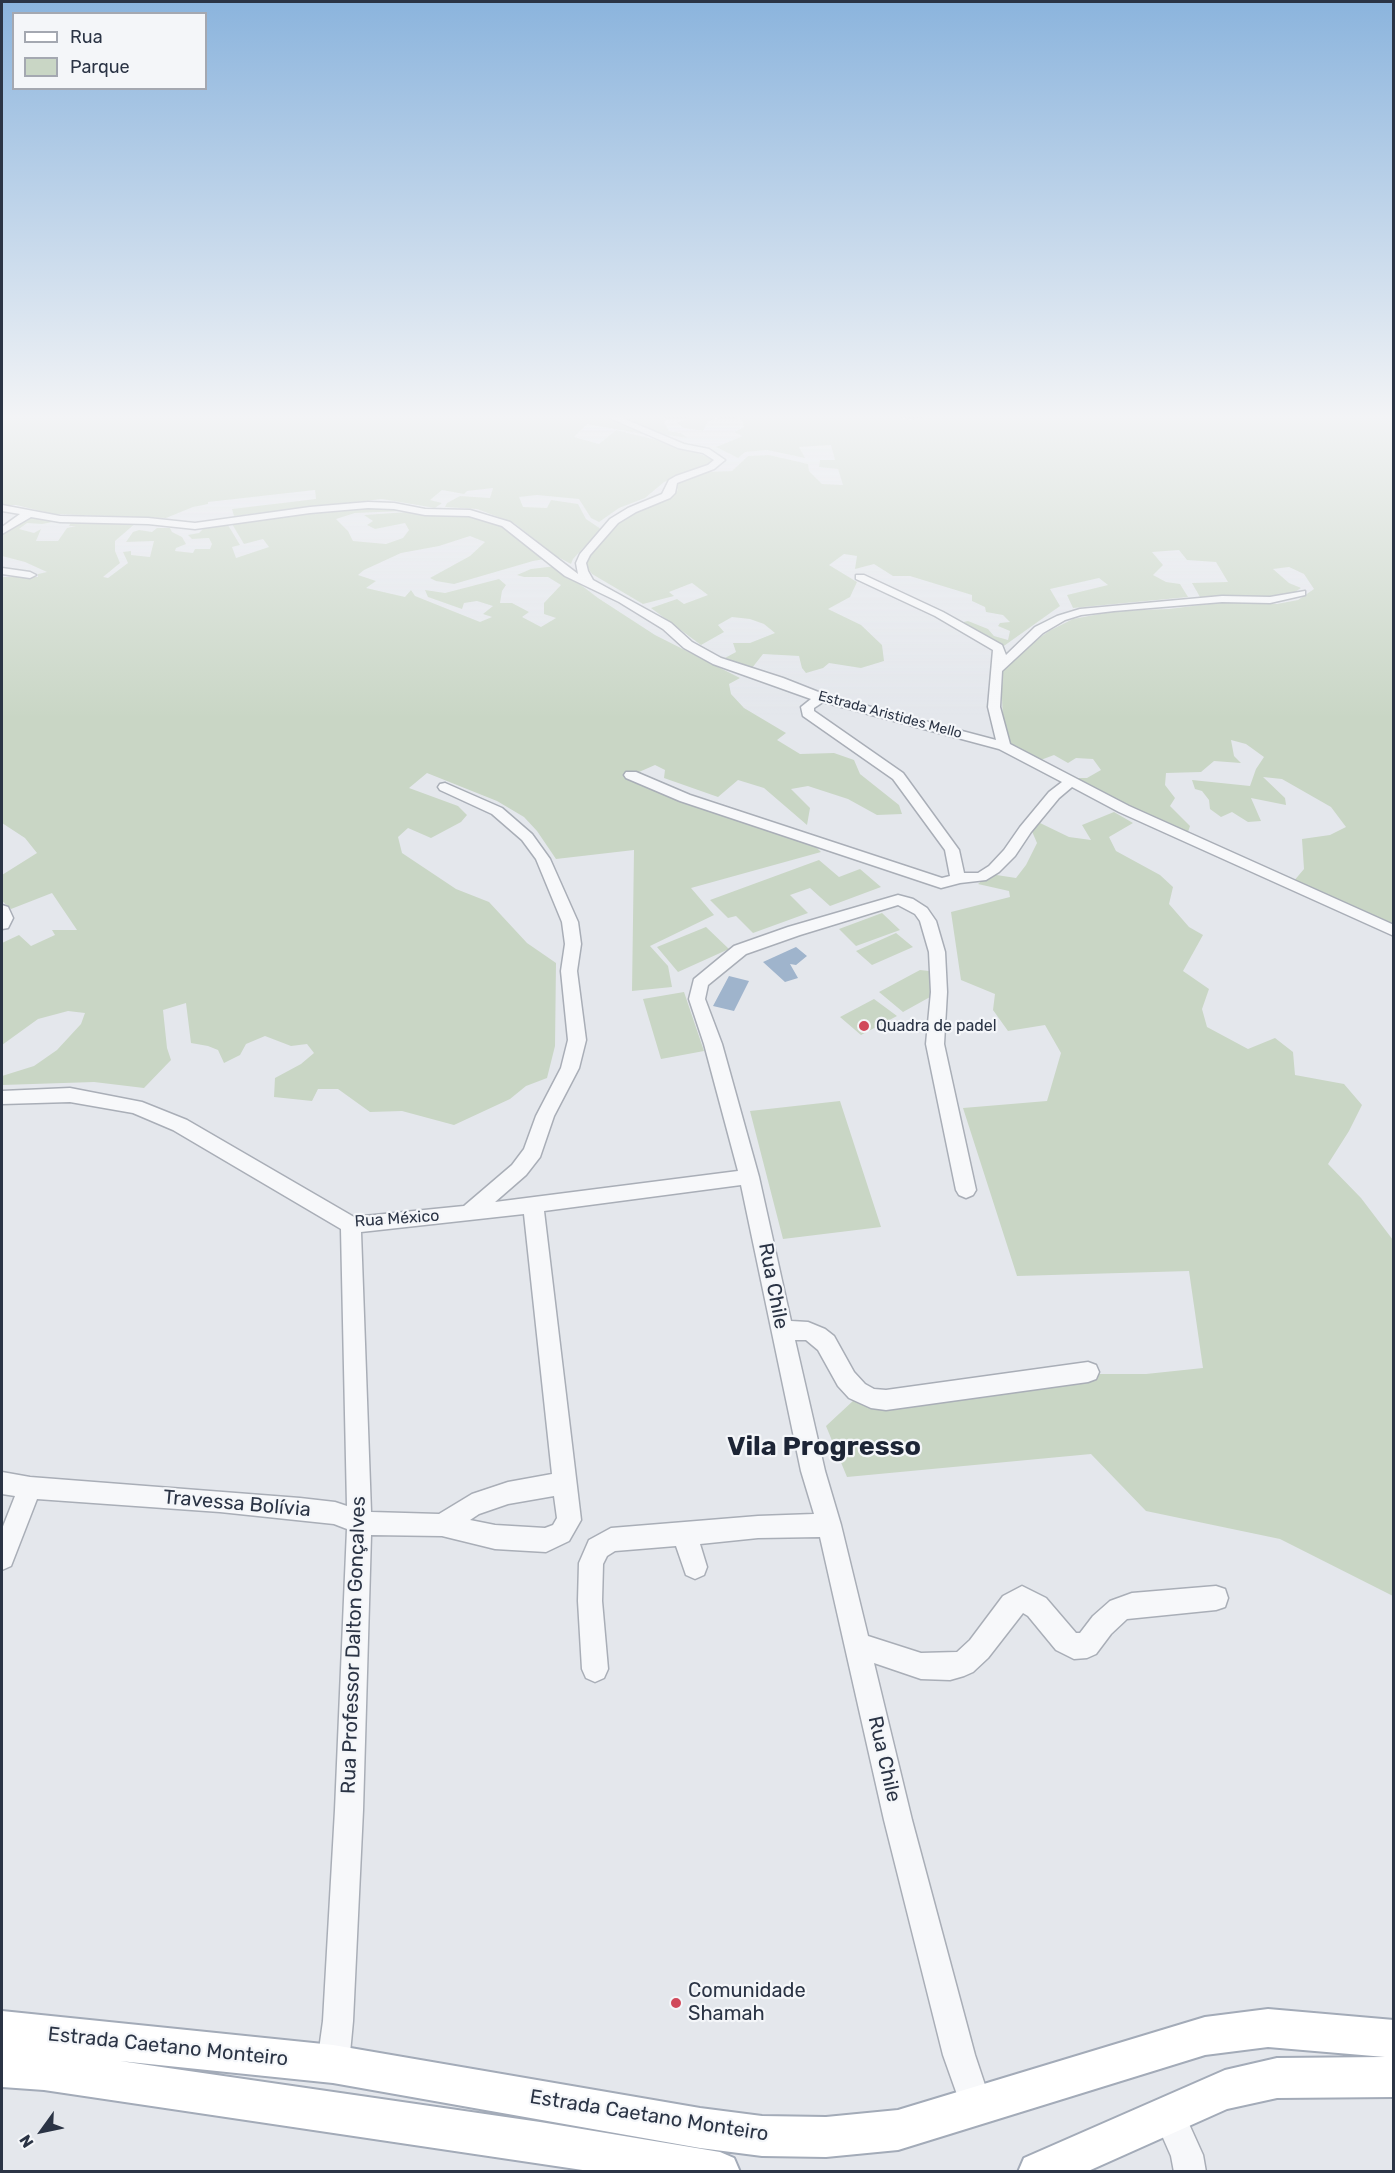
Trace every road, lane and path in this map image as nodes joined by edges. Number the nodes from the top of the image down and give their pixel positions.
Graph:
1 (24, 516) edge
2 (49, 516) edge
3 (267, 516) edge
4 (481, 516) edge
5 (622, 516) edge
6 (2, 531) edge
7 (2, 571) edge
8 (30, 575) dead end
9 (860, 577) dead end
10 (589, 582) junction
11 (1301, 593) dead end
12 (996, 670) junction
13 (821, 698) junction
14 (1004, 746) junction
15 (631, 775) dead end
16 (1071, 781) junction
17 (445, 786) dead end
18 (960, 878) junction
19 (2, 910) edge
20 (2, 924) edge
21 (1394, 931) edge
22 (2, 1097) edge
23 (519, 1170) junction
24 (749, 1177) junction
25 (966, 1190) dead end
26 (524, 1205) junction
27 (469, 1213) junction
28 (351, 1225) junction
29 (781, 1330) junction
30 (1088, 1372) dead end
31 (2, 1483) edge
32 (565, 1483) junction
33 (30, 1488) junction
34 (359, 1523) junction
35 (442, 1525) junction
36 (829, 1525) junction
37 (685, 1535) junction
38 (2, 1558) edge
39 (695, 1567) dead end
40 (1216, 1598) dead end
41 (857, 1645) junction
42 (595, 1669) dead end
43 (2, 2030) edge
44 (1394, 2039) edge
45 (333, 2064) junction
46 (2, 2067) edge
47 (1394, 2077) edge
48 (976, 2106) junction
49 (1169, 2115) junction
50 (720, 2172) edge
51 (1038, 2172) edge
52 (1190, 2172) edge

1 - 6 street
2 - 3 street, Estrada Aristides Mello
4 - 10 street, Estrada Aristides Mello
5 - 10 street
7 - 8 street
9 - 12 street
10 - 13 street, Estrada Aristides Mello
11 - 12 street
12 - 14 street
13 - 14 street, Estrada Aristides Mello
13 - 18 street
14 - 16 street, Estrada Aristides Mello
15 - 18 street
16 - 18 street
16 - 21 street, Estrada Aristides Mello
17 - 23 street, Travessa Bolívia
19 - 20 street
22 - 28 street, Rua México
23 - 26 street, Travessa Bolívia
23 - 27 street, Travessa Bolívia
24 - 25 street, Rua Chile
24 - 26 street, Rua México
24 - 29 street, Rua Chile
26 - 27 street, Rua México
26 - 32 street, Travessa Bolívia
27 - 28 street, Rua México
28 - 34 street, Rua Professor Dalton Gonçalves
29 - 30 street
29 - 36 street, Rua Chile
31 - 33 street, Travessa Bolívia
32 - 35 street
32 - 35 street, Travessa Bolívia
33 - 34 street, Travessa Bolívia
33 - 38 street
34 - 35 street, Travessa Bolívia
34 - 45 street, Rua Professor Dalton Gonçalves
36 - 37 street
36 - 41 street, Rua Chile
37 - 39 street
37 - 42 street
40 - 41 street
41 - 48 street, Rua Chile
43 - 45 main road, Estrada Caetano Monteiro
44 - 48 main road, Estrada Caetano Monteiro
45 - 48 main road, Estrada Caetano Monteiro
46 - 50 main road, Estrada Caetano Monteiro
47 - 49 main road
49 - 51 main road
49 - 52 street

